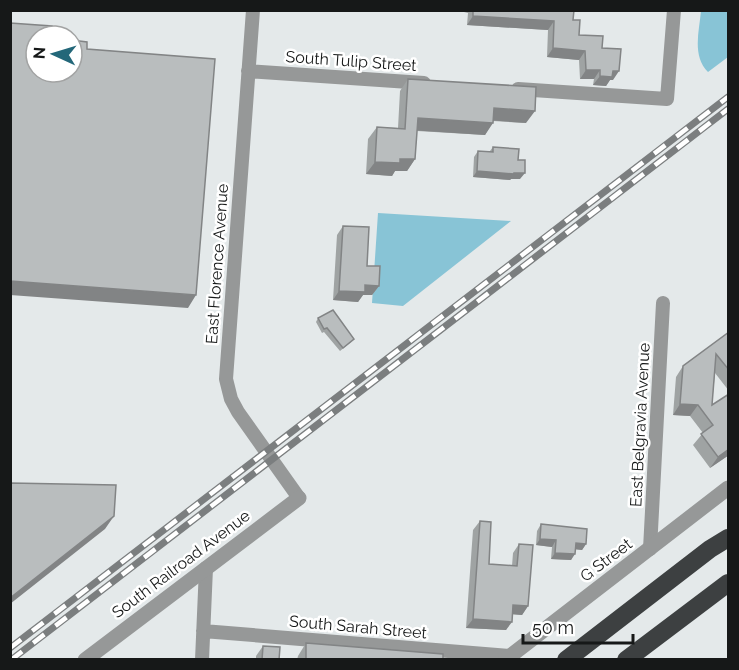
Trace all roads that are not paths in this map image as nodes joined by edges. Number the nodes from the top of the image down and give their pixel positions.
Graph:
1 (253, 10) edge
2 (674, 10) edge
3 (248, 71) junction
4 (435, 83) edge
5 (504, 88) edge
6 (663, 303) dead end
7 (729, 488) edge
8 (299, 498) joint
9 (729, 538) edge
10 (650, 549) junction
11 (206, 568) junction
12 (729, 583) edge
13 (203, 631) junction
14 (507, 658) edge
15 (85, 660) edge
16 (202, 660) edge
17 (566, 660) edge
18 (626, 660) edge

1 - 3 street, East Florence Avenue
2 - 5 street
3 - 4 street, South Tulip Street
3 - 8 street, East Florence Avenue
6 - 10 street, East Belgravia Avenue
7 - 10 street, G Street
8 - 11 street, South Railroad Avenue
9 - 17 highway
10 - 14 street, G Street
11 - 13 street
11 - 15 street, South Railroad Avenue
12 - 18 highway
13 - 14 street, South Sarah Street
13 - 16 street

